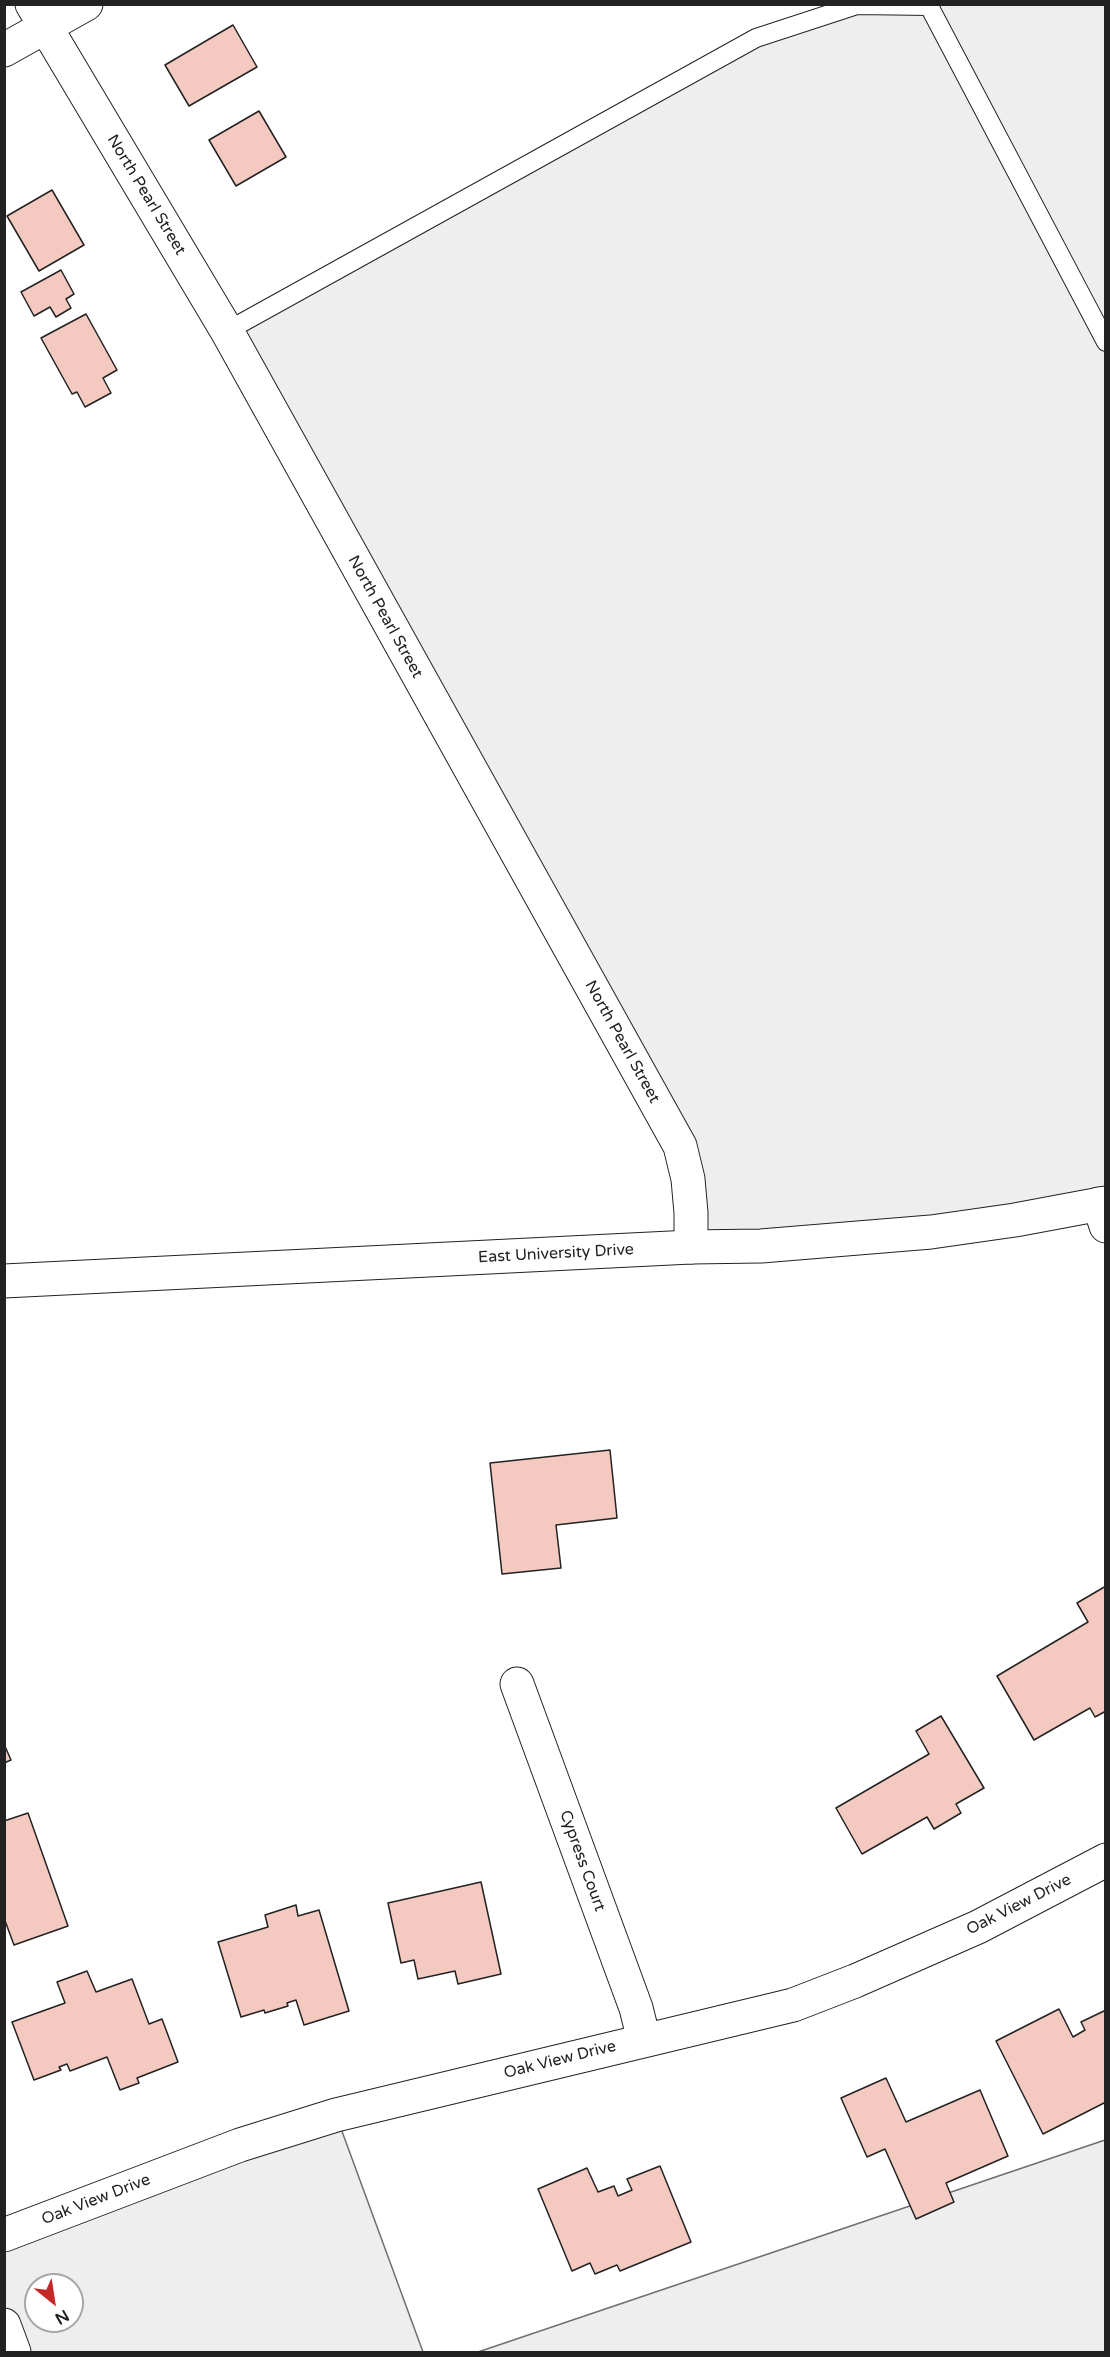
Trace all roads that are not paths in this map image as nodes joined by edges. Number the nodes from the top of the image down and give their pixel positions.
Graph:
1 (86, 4) edge
2 (930, 5) edge
3 (39, 16) edge
4 (4, 50) edge
5 (227, 331) junction
6 (1106, 342) edge
7 (1103, 1211) edge
8 (691, 1247) junction
9 (4, 1281) edge
10 (517, 1684) dead end
11 (1106, 1860) edge
12 (644, 2040) junction
13 (4, 2235) edge
14 (4, 2325) edge
15 (14, 2352) edge

1 - 3 street
2 - 5 lane
2 - 6 lane
3 - 4 street
3 - 5 street, North Pearl Street
5 - 8 street, North Pearl Street
7 - 8 street, East University Drive
8 - 9 street, East University Drive
10 - 12 street, Cypress Court
11 - 12 street, Oak View Drive
12 - 13 street, Oak View Drive
14 - 15 street

